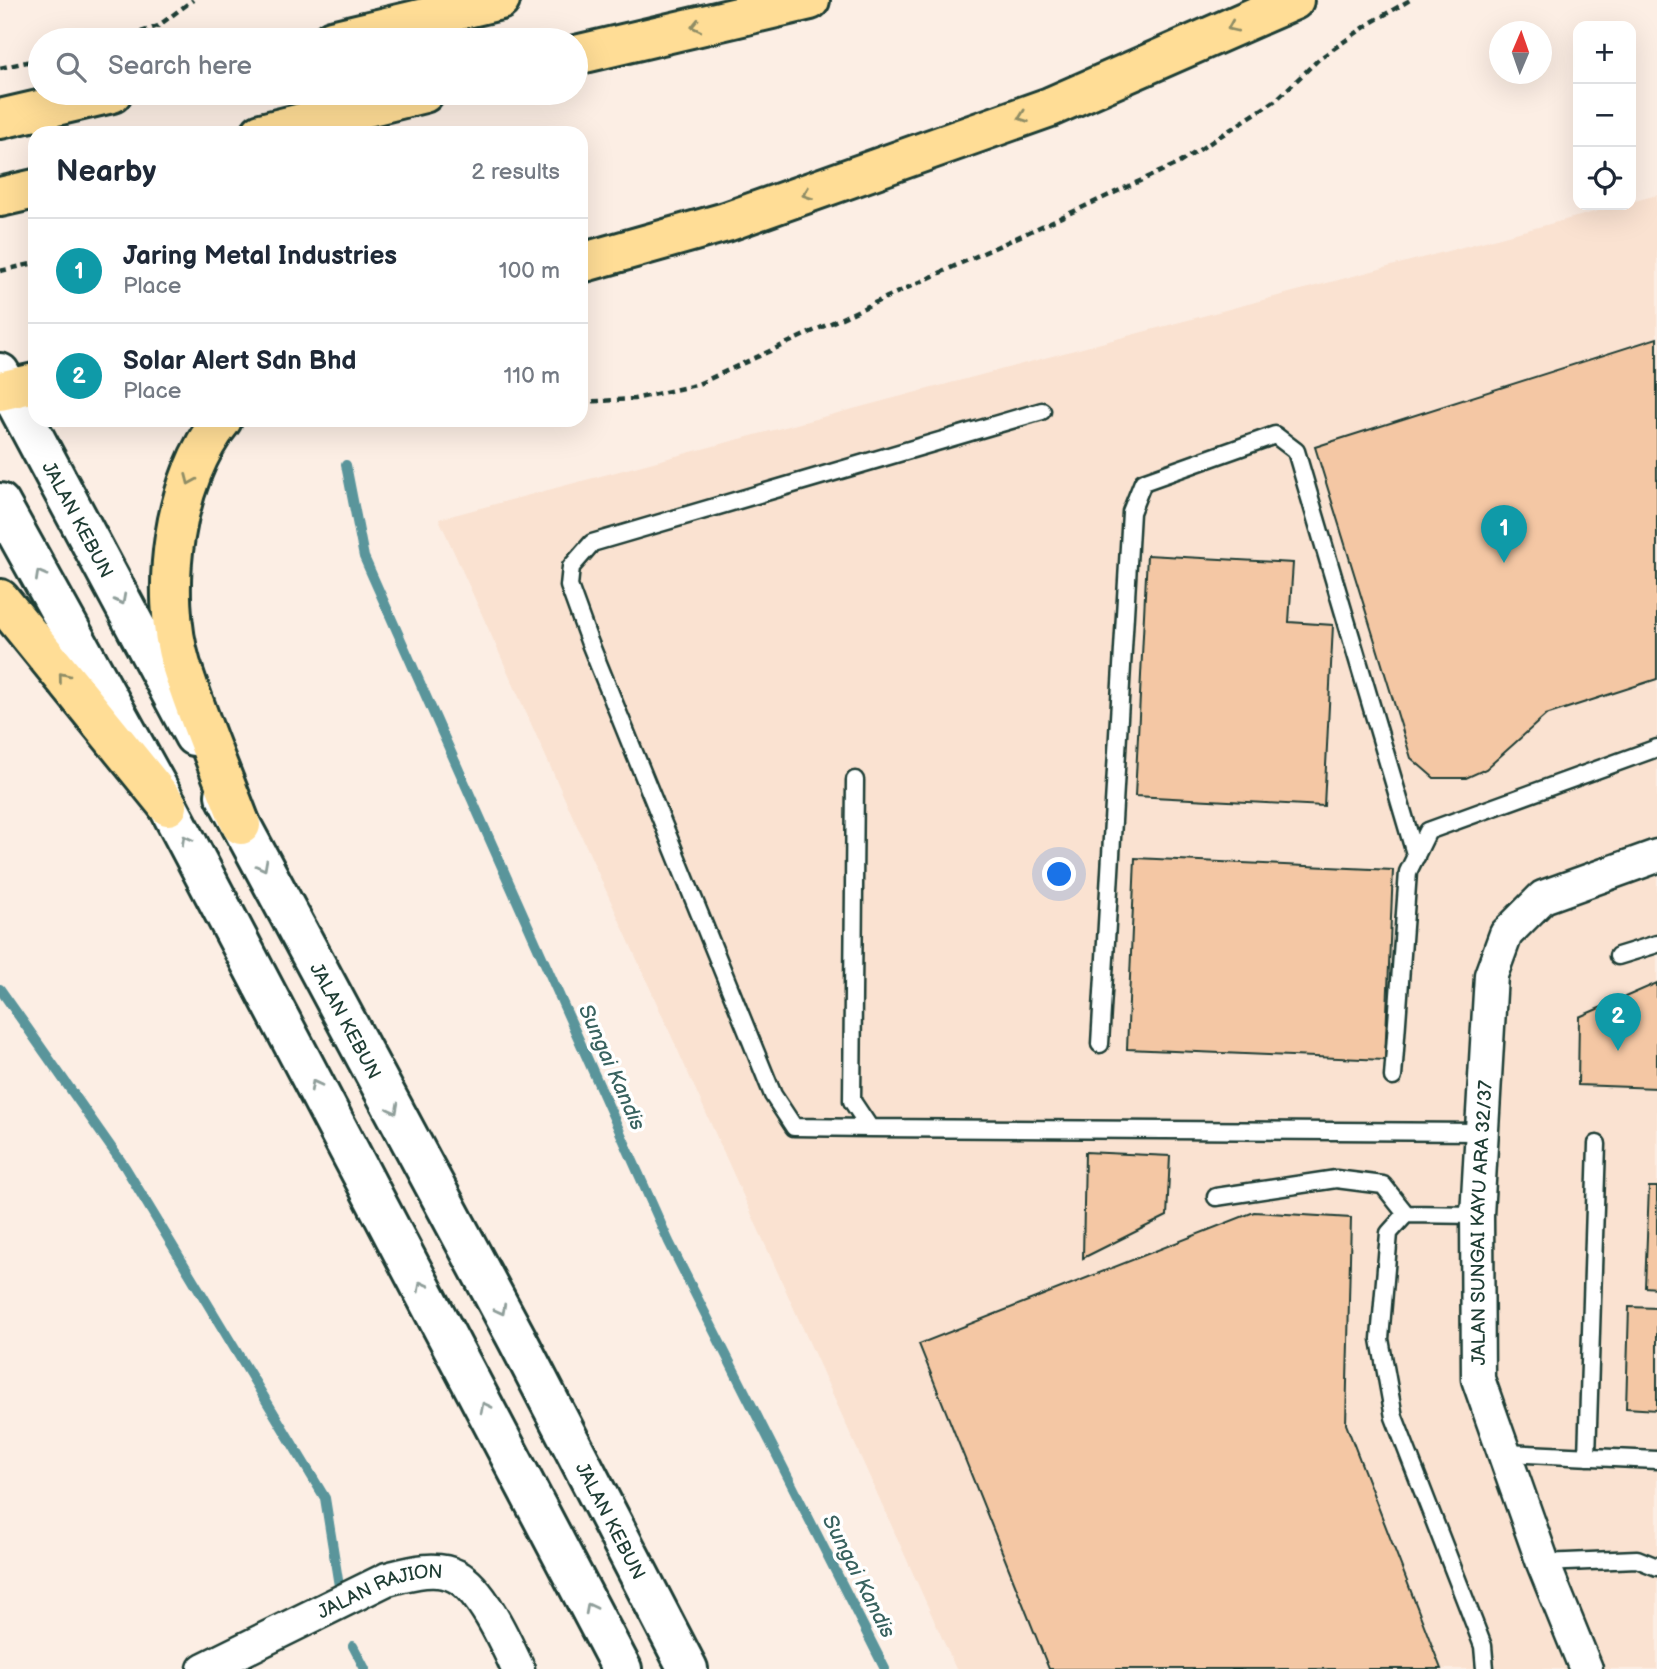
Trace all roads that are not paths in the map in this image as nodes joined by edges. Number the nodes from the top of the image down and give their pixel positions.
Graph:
1 (500, 0) edge
2 (810, 0) edge
3 (1294, 0) edge
4 (382, 28) edge
5 (588, 52) edge
6 (60, 105) edge
7 (375, 105) edge
8 (0, 119) edge
9 (290, 126) edge
10 (28, 191) edge
11 (0, 197) edge
12 (588, 261) edge
13 (11, 384) edge
14 (1042, 411) dead end
15 (28, 417) edge
16 (33, 427) edge
17 (216, 427) edge
18 (0, 503) edge
19 (0, 599) edge
20 (1657, 748) edge
21 (855, 780) dead end
22 (168, 806) junction
23 (241, 825) junction
24 (1657, 856) edge
25 (1416, 857) junction
26 (1657, 944) edge
27 (1618, 956) dead end
28 (1100, 1044) dead end
29 (1392, 1077) dead end
30 (870, 1128) junction
31 (1480, 1132) junction
32 (1597, 1143) dead end
33 (1216, 1197) dead end
34 (1406, 1214) junction
35 (1477, 1215) junction
36 (1505, 1453) junction
37 (1587, 1457) junction
38 (1657, 1460) edge
39 (1543, 1563) junction
40 (1656, 1566) edge
41 (204, 1669) edge
42 (519, 1669) edge
43 (622, 1669) edge
44 (688, 1669) edge
45 (1485, 1669) edge
46 (1586, 1669) edge

1 - 4 highway
2 -> 5 highway
3 -> 12 highway
6 - 8 highway
7 - 9 highway
10 - 11 highway
13 -> 15 main road, JALAN KEBUN
14 - 30 lane
16 -> 23 main road, JALAN KEBUN
17 -> 23 highway
22 -> 18 main road
22 -> 19 highway
20 - 25 lane
21 - 30 lane
43 -> 22 main road
23 -> 44 main road, JALAN KEBUN
24 - 31 street, JALAN SUNGAI KAYU ARA 32/37
25 - 28 lane
25 - 29 lane
26 - 27 lane
30 - 31 lane
31 - 35 street, JALAN SUNGAI KAYU ARA 32/37
32 - 37 lane
33 - 34 lane
34 - 35 lane
34 - 45 lane
35 - 36 street, JALAN SUNGAI KAYU ARA 32/37
36 - 37 lane
36 - 39 street, JALAN SUNGAI KAYU ARA 32/37
37 - 38 lane
39 - 40 lane
39 - 46 street, JALAN SUNGAI KAYU ARA 32/37
41 - 42 street, JALAN RAJION

